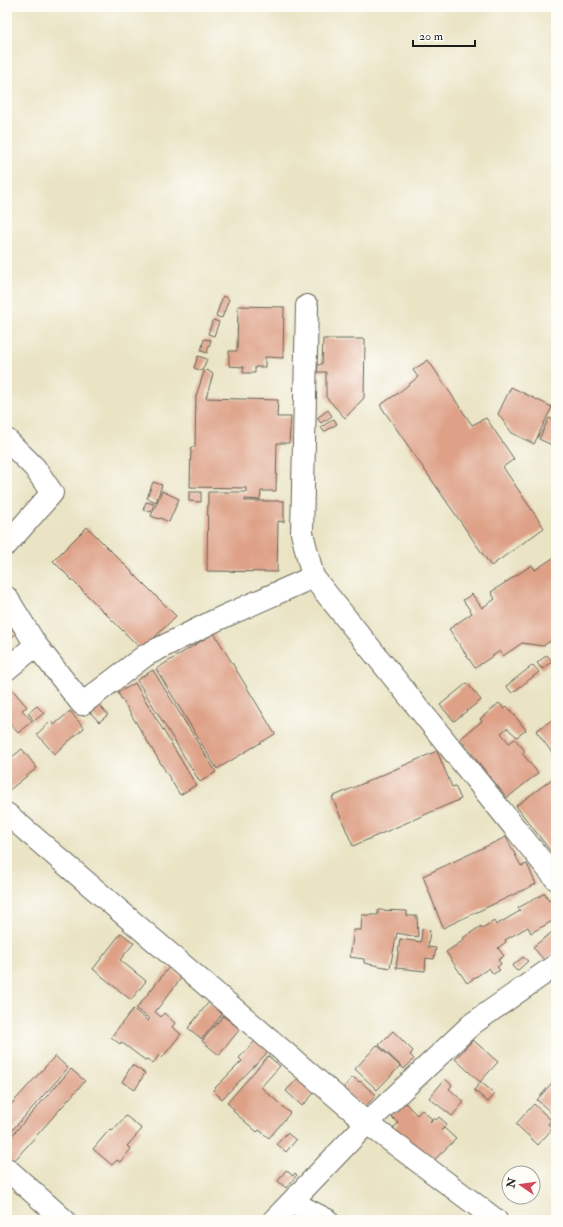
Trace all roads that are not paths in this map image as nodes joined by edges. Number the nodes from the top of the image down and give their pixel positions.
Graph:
1 (307, 306) dead end
2 (7, 440) edge
3 (7, 544) edge
4 (313, 578) junction
5 (7, 598) edge
6 (36, 645) junction
7 (7, 669) edge
8 (7, 814) edge
9 (556, 879) edge
10 (556, 965) edge
11 (367, 1124) junction
12 (7, 1169) edge
13 (292, 1202) junction
14 (64, 1220) edge
15 (274, 1220) edge
16 (328, 1220) edge
17 (496, 1220) edge

1 - 4 street
2 - 3 street
4 - 6 street
4 - 9 street
5 - 6 street
6 - 7 street
8 - 11 street
10 - 11 street
11 - 13 street
11 - 17 street
12 - 14 street
13 - 15 street
13 - 16 street

